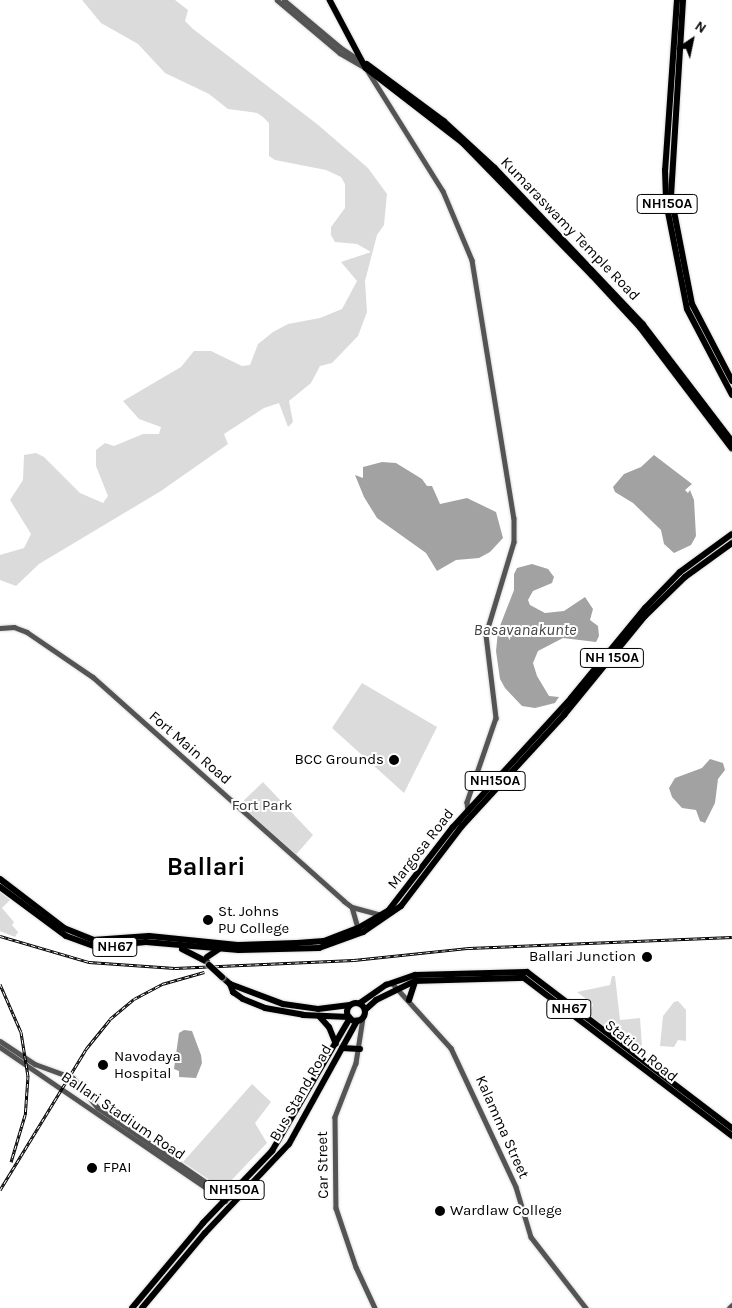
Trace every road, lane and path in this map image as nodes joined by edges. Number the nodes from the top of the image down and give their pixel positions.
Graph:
1 (277, 0) edge
2 (284, 0) edge
3 (330, 0) edge
4 (677, 0) edge
5 (682, 0) edge
6 (363, 63) junction
7 (732, 381) edge
8 (732, 395) edge
9 (732, 441) edge
10 (732, 448) edge
11 (732, 534) edge
12 (732, 543) edge
13 (0, 628) edge
14 (469, 812) junction
15 (0, 879) edge
16 (0, 887) edge
17 (352, 907) junction
18 (384, 917) junction
19 (358, 928) junction
20 (174, 942) junction
21 (197, 945) junction
22 (220, 946) junction
23 (206, 961) junction
24 (531, 977) junction
25 (415, 981) junction
26 (392, 983) junction
27 (230, 984) junction
28 (398, 988) junction
29 (409, 1000) junction
30 (360, 1003) junction
31 (350, 1005) junction
32 (365, 1010) junction
33 (319, 1016) junction
34 (355, 1019) junction
35 (0, 1041) edge
36 (339, 1046) junction
37 (0, 1047) edge
38 (360, 1049) junction
39 (732, 1128) edge
40 (732, 1136) edge
41 (226, 1198) junction
42 (233, 1203) junction
43 (172, 1258) junction
44 (179, 1264) junction
45 (732, 1305) edge
46 (132, 1308) edge
47 (142, 1308) edge
48 (375, 1308) edge
49 (586, 1308) edge
50 (729, 1308) edge

1 - 6 street
2 - 6 street
3 - 6 main road
4 - 8 highway, NH150A
5 - 7 highway, NH150A
6 - 9 main road, Kumaraswamy Temple Road
6 - 10 main road, Kumaraswamy Temple Road
6 - 14 street
11 - 14 highway, Margosa Road / NH150A
12 - 14 highway, Margosa Road / NH 150A
13 - 17 street, Fort Main Road
14 - 18 highway, Margosa Road / NH150A
14 - 18 highway, Margosa Road / NH 150A
15 - 20 highway, NH67
16 - 20 highway, NH67
17 - 18 street, Fort Main Road
17 - 19 street
18 - 19 highway, Margosa Road / NH150A
18 - 22 highway
19 - 22 highway, Margosa Road / NH150A
20 - 21 highway, Margosa Road / NH67
20 - 23 highway
21 - 22 highway, Margosa Road / NH150A
21 - 23 highway
22 - 23 highway
23 - 27 highway, bridge
24 - 25 highway, Station Road / NH67
24 - 26 highway, Station Road / NH67
24 - 39 highway, Station Road / NH67
24 - 40 highway, Station Road / NH67
25 - 28 highway, Station Road / NH67
25 - 29 highway
26 - 28 street, Kalamma Street
26 - 30 highway, Station Road / NH67
27 - 31 highway, NH67
27 - 33 highway
28 - 29 street, Kalamma Street
28 - 32 highway, Station Road / NH67
29 - 49 street, Kalamma Street
30 - 31 highway, NH67
30 - 32 highway
31 - 34 highway
32 - 34 highway
33 - 34 highway
33 - 36 highway
34 - 36 highway, Bus Stand Road / NH150A
34 - 36 highway, Bus Stand Road / NH150A
34 - 38 street, Car Street
35 - 41 street, Ballari Stadium Road
36 - 38 highway
36 - 41 highway, Bus Stand Road / NH150A
36 - 42 highway, Bus Stand Road / NH150A
37 - 41 street, Ballari Stadium Road
38 - 48 street, Car Street
41 - 42 street, Ballari Stadium Road
41 - 43 highway, Bus Stand Road / NH150A
42 - 44 highway, Bus Stand Road / NH150A
43 - 44 highway
43 - 46 highway, Bus Stand Road / NH150A
44 - 47 highway, Bus Stand Road / NH150A
45 - 50 street

